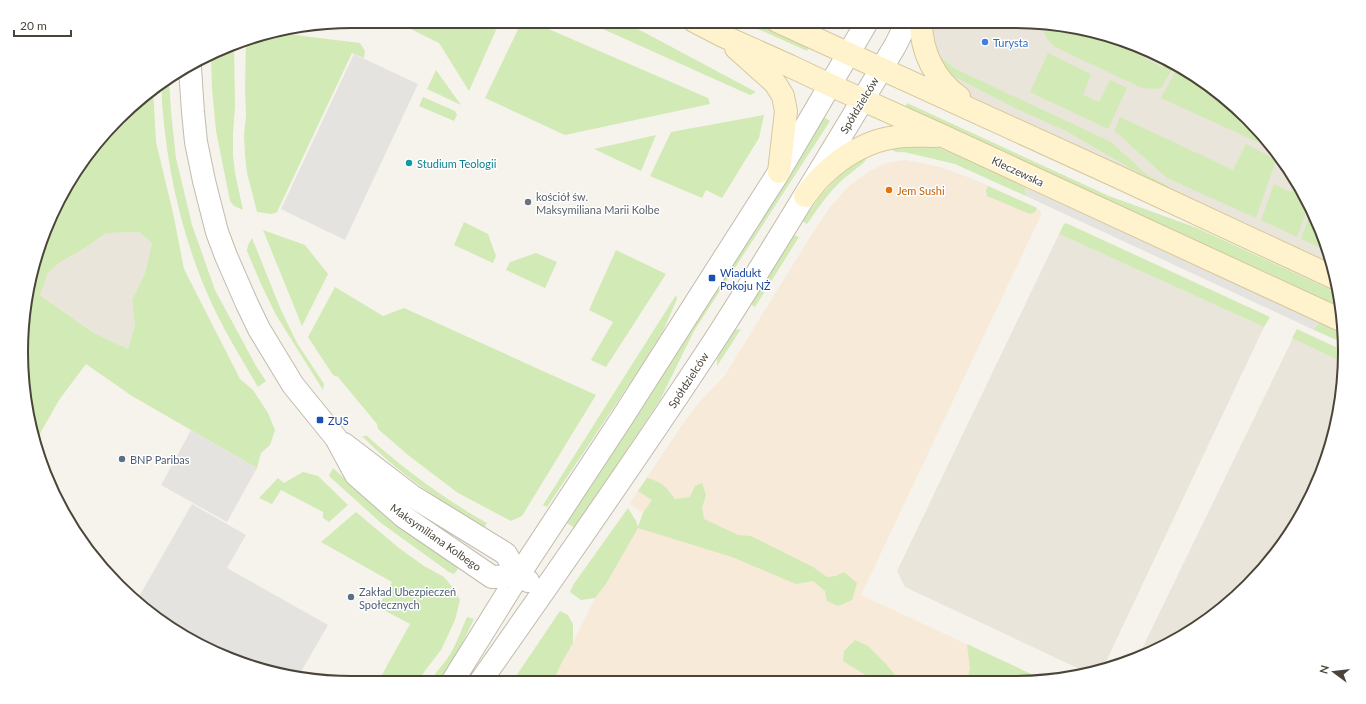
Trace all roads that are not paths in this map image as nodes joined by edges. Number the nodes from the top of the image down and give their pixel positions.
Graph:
1 (708, 28) edge
2 (791, 28) edge
3 (863, 28) edge
4 (905, 28) edge
5 (920, 28) edge
6 (724, 36) junction
7 (848, 54) junction
8 (881, 69) junction
9 (190, 71) edge
10 (830, 85) junction
11 (863, 100) junction
12 (986, 116) junction
13 (943, 136) junction
14 (779, 172) junction
15 (805, 196) junction
16 (1329, 275) edge
17 (1336, 318) edge
18 (518, 576) junction
19 (544, 591) junction
20 (456, 676) edge
21 (484, 676) edge

1 - 6 main road, Kleczewska
2 - 7 main road
3 - 7 street
4 - 8 street, Spółdzielców
5 - 12 main road
6 - 10 main road, Kleczewska
6 - 14 main road
7 - 8 main road
7 - 10 street
8 - 11 street, Spółdzielców
8 - 12 main road
9 - 18 street, Maksymiliana Kolbego
10 - 11 main road, Kleczewska
10 - 14 street
11 - 13 main road, Kleczewska
11 - 15 street, Spółdzielców
12 - 16 main road
13 - 15 main road
13 - 17 main road, Kleczewska
14 - 18 street
15 - 19 street, Spółdzielców
18 - 19 street
18 - 20 street
19 - 21 street, Spółdzielców

